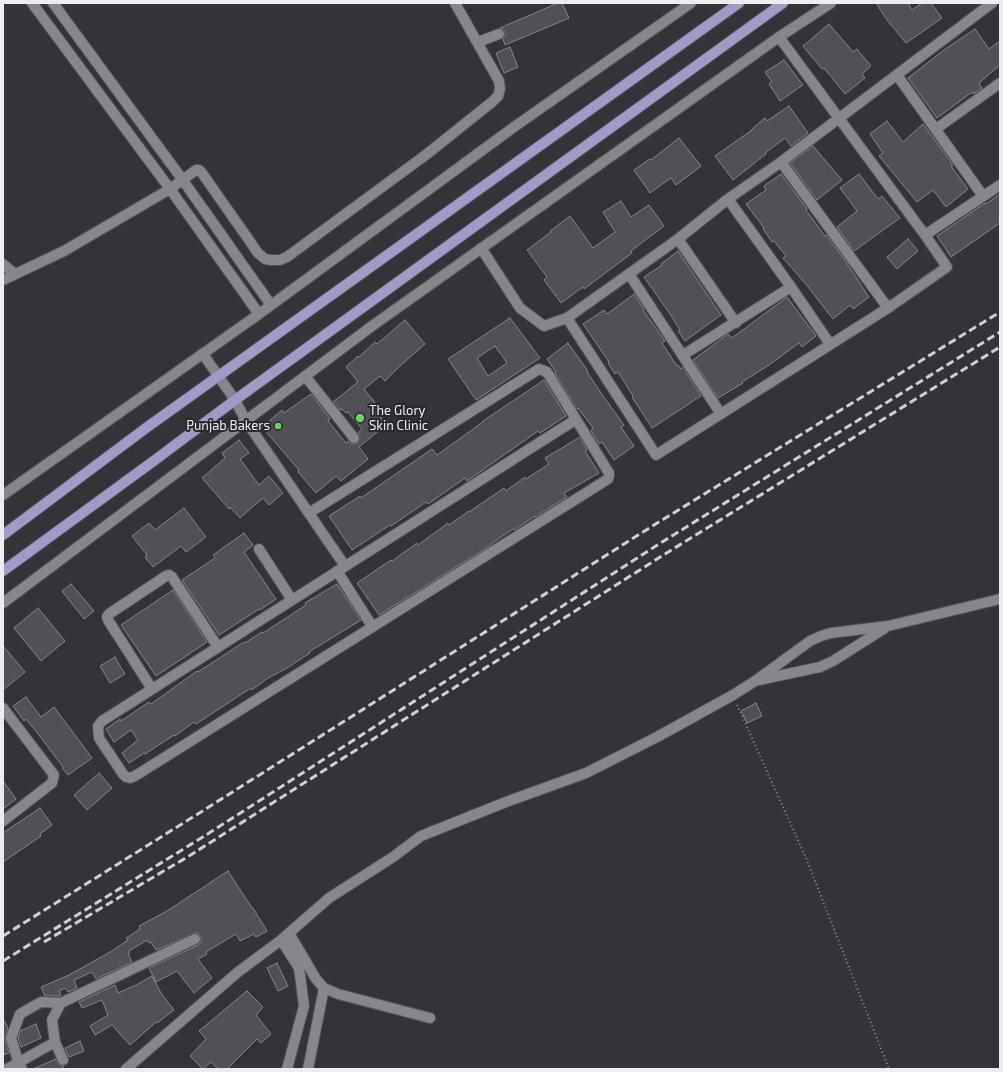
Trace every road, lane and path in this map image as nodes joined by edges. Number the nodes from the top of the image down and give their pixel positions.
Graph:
1 (32, 3) edge
2 (53, 3) edge
3 (455, 3) edge
4 (691, 3) edge
5 (739, 3) edge
6 (784, 3) edge
7 (831, 3) edge
8 (992, 3) edge
9 (499, 34) dead end
10 (779, 37) junction
11 (478, 42) junction
12 (897, 75) junction
13 (1000, 83) edge
14 (838, 118) junction
15 (936, 129) junction
16 (781, 162) junction
17 (182, 179) junction
18 (1000, 185) edge
19 (170, 189) junction
20 (983, 196) junction
21 (728, 199) junction
22 (925, 235) junction
23 (678, 239) junction
24 (481, 248) junction
25 (3, 264) edge
26 (15, 274) junction
27 (629, 274) junction
28 (3, 280) edge
29 (791, 287) junction
30 (271, 305) junction
31 (888, 308) junction
32 (259, 314) junction
33 (567, 318) junction
34 (736, 322) junction
35 (830, 344) junction
36 (204, 354) junction
37 (683, 355) junction
38 (306, 376) junction
39 (219, 377) junction
40 (235, 400) junction
41 (722, 414) junction
42 (576, 420) junction
43 (246, 421) junction
44 (354, 438) dead end
45 (3, 495) edge
46 (309, 513) junction
47 (3, 535) edge
48 (259, 549) dead end
49 (341, 569) junction
50 (3, 570) edge
51 (1000, 599) edge
52 (292, 600) junction
53 (3, 603) edge
54 (372, 626) junction
55 (888, 626) junction
56 (218, 647) junction
57 (755, 681) junction
58 (152, 689) junction
59 (733, 695) junction
60 (3, 708) edge
61 (12, 719) junction
62 (3, 726) edge
63 (3, 821) edge
64 (285, 936) junction
65 (195, 939) dead end
66 (324, 988) junction
67 (61, 1003) junction
68 (430, 1018) dead end
69 (7, 1041) edge
70 (54, 1042) junction
71 (63, 1060) dead end
72 (20, 1065) edge
73 (7, 1069) edge
74 (126, 1069) edge
75 (287, 1069) edge
76 (308, 1069) edge
77 (889, 1069) edge

1 - 19 street
2 - 17 street
3 - 11 street
4 - 30 street
5 - 39 main road
6 - 40 main road
7 - 10 street
8 - 12 street
9 - 11 street
10 - 14 street
10 - 24 street
11 - 17 street
12 - 14 street
12 - 15 street
13 - 15 street
14 - 16 street
14 - 22 street
15 - 20 street
16 - 21 street
16 - 31 street
17 - 19 street
17 - 30 street
18 - 20 street
19 - 26 street
19 - 32 street
20 - 22 street
21 - 23 street
21 - 29 street
22 - 31 street
23 - 27 street
23 - 34 street
24 - 33 street
24 - 38 street
25 - 26 street
26 - 28 street
27 - 33 street
27 - 37 street
29 - 34 street
29 - 35 street
30 - 32 street
31 - 35 street
32 - 36 street
33 - 41 street
34 - 37 street
35 - 41 street
36 - 39 street
36 - 45 street
37 - 41 street
38 - 43 street
38 - 44 street
39 - 40 street
39 - 47 main road
40 - 43 street
40 - 50 main road
42 - 46 street
42 - 49 street
42 - 54 street
43 - 46 street
43 - 53 street
46 - 49 street
48 - 52 street
49 - 52 street
49 - 54 street
51 - 55 street
52 - 56 street
54 - 58 street
55 - 57 street
55 - 57 street
56 - 58 street
56 - 58 street
57 - 59 street
59 - 64 street
59 - 77 path
60 - 61 street
61 - 62 street
61 - 63 street
64 - 66 street
64 - 74 street
64 - 75 street
65 - 67 street
66 - 68 street
66 - 76 street
67 - 69 street
67 - 70 street
69 - 72 street
70 - 71 street
70 - 72 street
72 - 73 street

